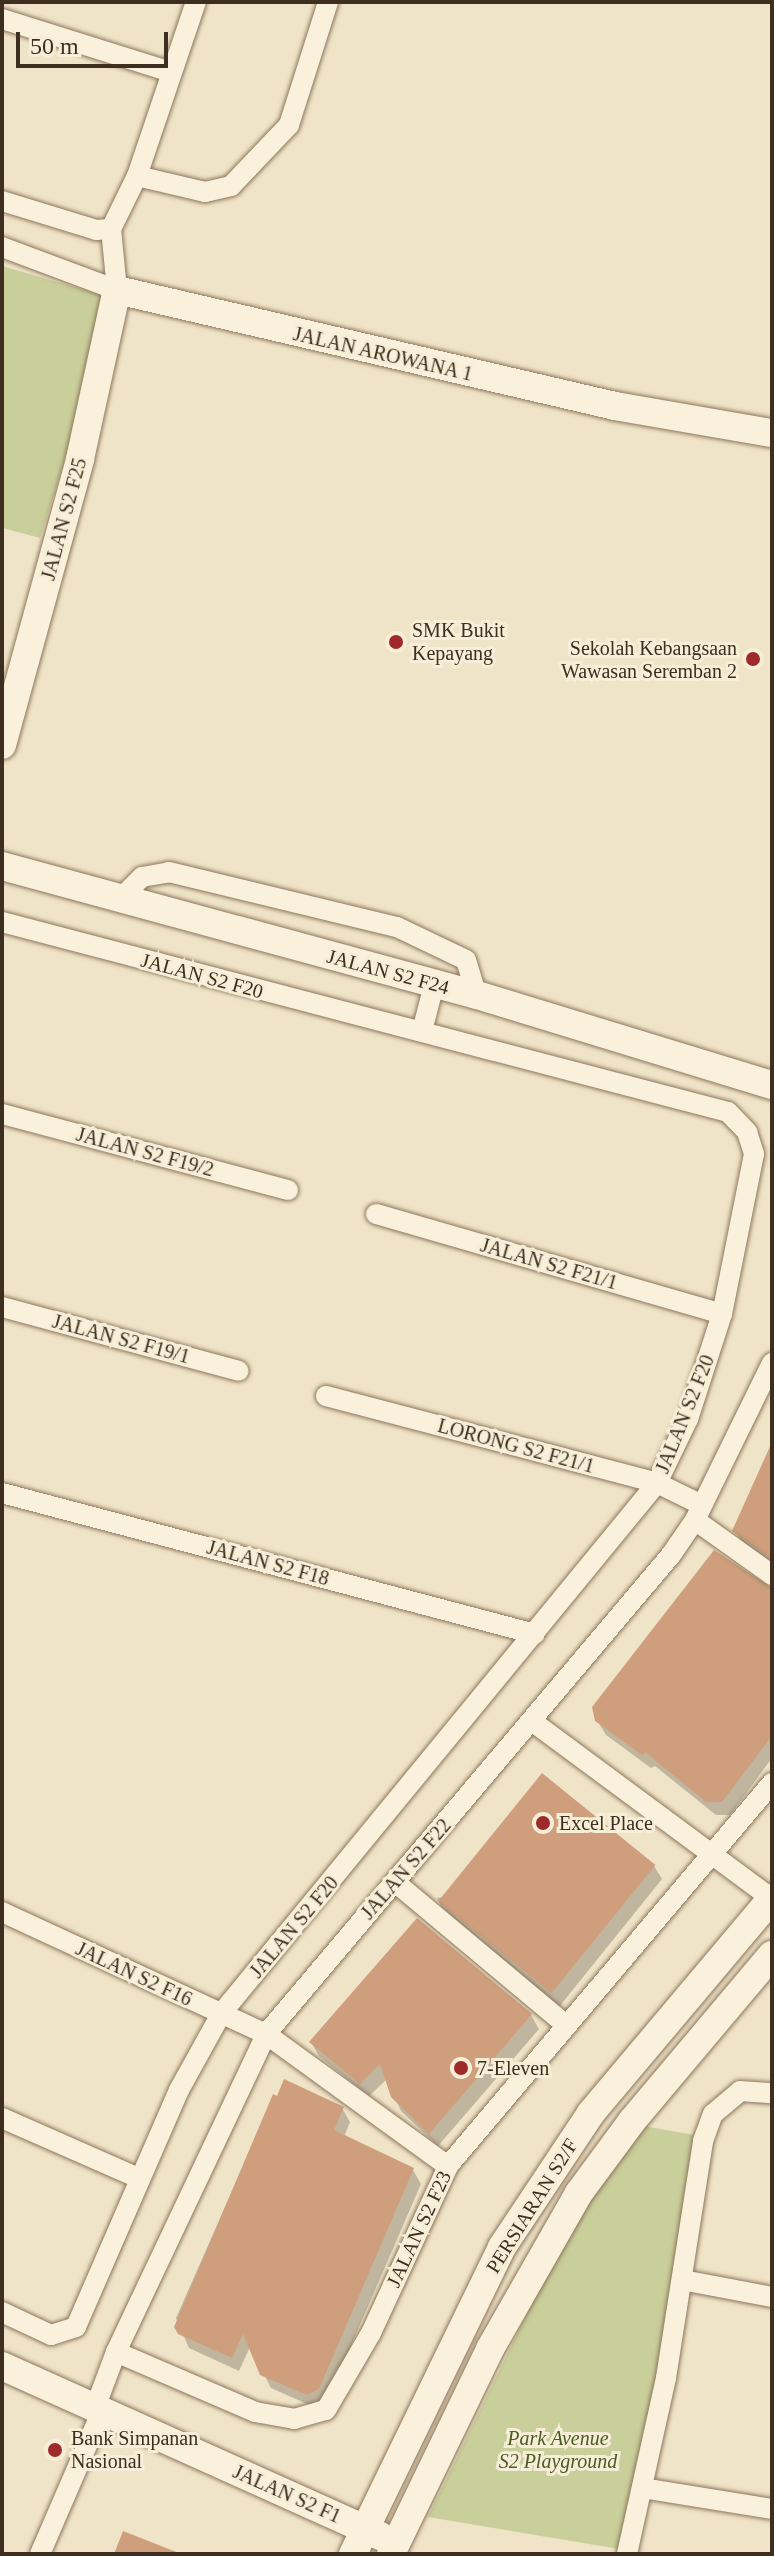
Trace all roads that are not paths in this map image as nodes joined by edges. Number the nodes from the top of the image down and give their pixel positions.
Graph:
1 (196, 2) edge
2 (328, 2) edge
3 (2, 19) edge
4 (171, 72) junction
5 (137, 176) junction
6 (2, 201) edge
7 (111, 229) junction
8 (2, 247) edge
9 (117, 290) junction
10 (772, 433) edge
11 (12, 672) edge
12 (2, 745) edge
13 (2, 866) edge
14 (121, 898) junction
15 (2, 922) edge
16 (434, 985) junction
17 (477, 995) junction
18 (422, 1031) junction
19 (772, 1085) edge
20 (2, 1114) edge
21 (288, 1190) dead end
22 (376, 1214) dead end
23 (2, 1307) edge
24 (722, 1314) junction
25 (772, 1363) edge
26 (239, 1371) dead end
27 (326, 1396) dead end
28 (657, 1483) junction
29 (2, 1493) edge
30 (699, 1513) junction
31 (772, 1575) edge
32 (535, 1634) junction
33 (533, 1722) junction
34 (772, 1783) edge
35 (710, 1857) junction
36 (395, 1882) junction
37 (772, 1898) edge
38 (2, 1912) edge
39 (772, 1955) edge
40 (772, 1973) edge
41 (746, 1986) junction
42 (221, 2014) junction
43 (567, 2026) junction
44 (266, 2034) junction
45 (772, 2093) edge
46 (2, 2118) edge
47 (448, 2166) junction
48 (139, 2178) junction
49 (682, 2280) junction
50 (772, 2297) edge
51 (2, 2312) edge
52 (116, 2352) junction
53 (2, 2366) edge
54 (98, 2409) junction
55 (642, 2488) junction
56 (772, 2509) edge
57 (359, 2541) edge
58 (394, 2549) edge
59 (40, 2554) edge
60 (627, 2554) edge

1 - 4 street
2 - 5 street
3 - 4 street
4 - 5 street
5 - 7 street
6 - 7 street
7 - 9 street
8 - 9 street, JALAN AROWANA 1
9 - 10 street, JALAN AROWANA 1
9 - 11 street, JALAN S2 F25
11 - 12 street, JALAN S2 F25
13 - 14 street, JALAN S2 F24
14 - 16 street, JALAN S2 F24
14 - 17 street
15 - 18 street, JALAN S2 F20
16 - 17 street, JALAN S2 F24
16 - 18 street
17 - 19 street, JALAN S2 F24
18 - 24 street, JALAN S2 F20
20 - 21 street, JALAN S2 F19/2
22 - 24 street, JALAN S2 F21/1
23 - 26 street, JALAN S2 F19/1
24 - 28 street, JALAN S2 F20
25 - 30 street, JALAN S2 F22
27 - 28 street, LORONG S2 F21/1
28 - 30 street, LORONG S2 F21/1
28 - 32 street, JALAN S2 F20
29 - 32 street, JALAN S2 F18
30 - 31 street, LORONG S2 F21/1
30 - 33 street, JALAN S2 F22
32 - 42 street, JALAN S2 F20
33 - 35 street
33 - 36 street, JALAN S2 F22
34 - 35 street, JALAN S2 F23
35 - 37 street
35 - 43 street, JALAN S2 F23
36 - 43 street
36 - 44 street, JALAN S2 F22
37 - 57 street, PERSIARAN S2/F
38 - 42 street, JALAN S2 F16
39 - 41 street, PERSIARAN S2/F
40 - 41 street
41 - 58 street, PERSIARAN S2/F
42 - 44 street, JALAN S2 F16
42 - 48 street, JALAN S2 F20
43 - 47 street, JALAN S2 F23
44 - 47 street, JALAN S2 F16
44 - 52 street, JALAN S2 F22
45 - 49 street
46 - 48 street
47 - 52 street, JALAN S2 F23
48 - 51 street, JALAN S2 F20
49 - 50 street
49 - 55 street
52 - 54 street, JALAN S2 F22
53 - 54 street, JALAN S2 F1
54 - 57 street, JALAN S2 F1
54 - 59 street, JALAN S2 F22
55 - 56 street
55 - 60 street
57 - 58 street, JALAN S2 F1

